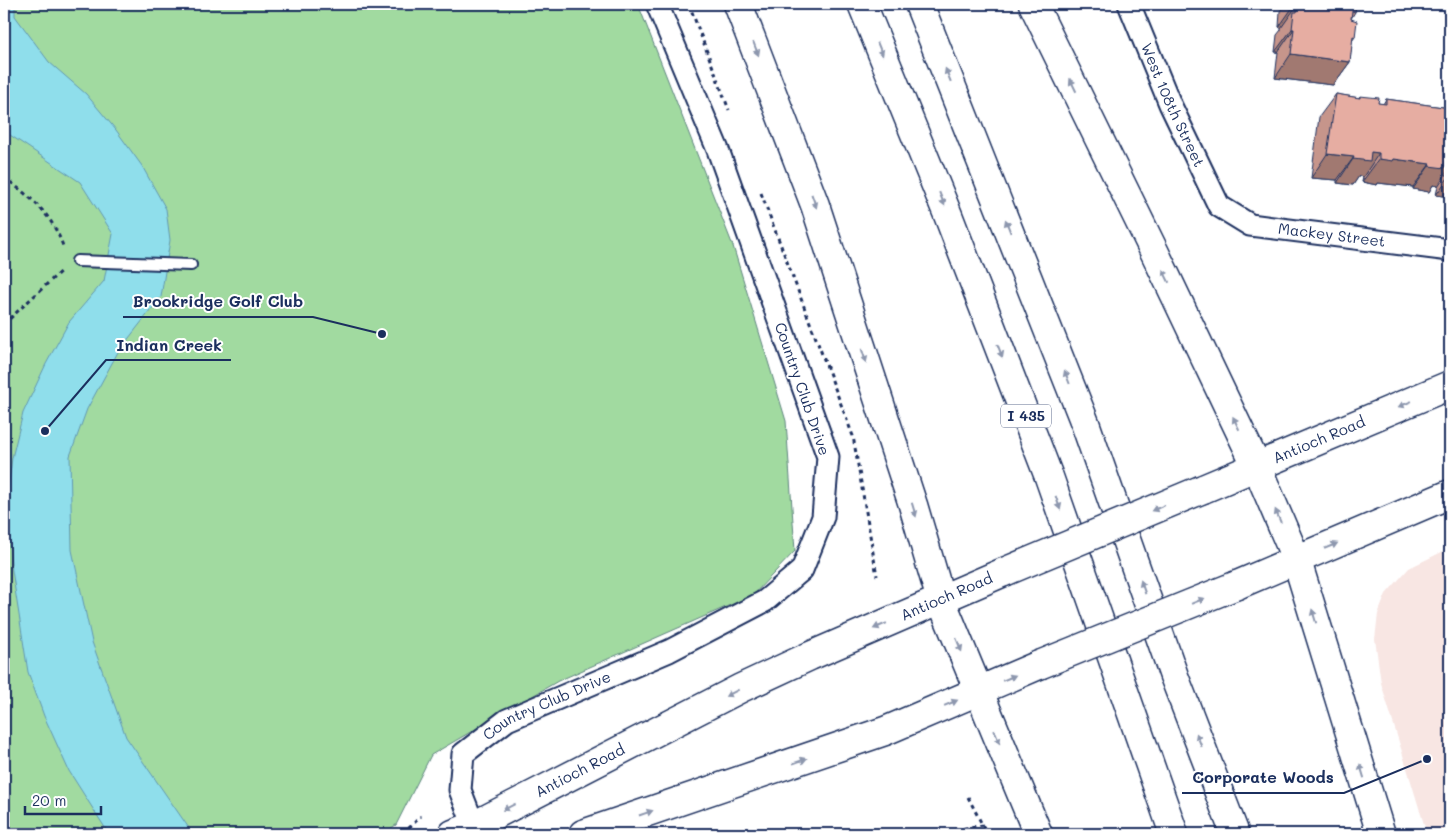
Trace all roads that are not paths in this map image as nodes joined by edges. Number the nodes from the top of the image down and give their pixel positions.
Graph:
1 (657, 4) edge
2 (738, 4) edge
3 (862, 4) edge
4 (919, 4) edge
5 (1033, 4) edge
6 (1129, 4) edge
7 (1219, 206) joint
8 (1450, 250) edge
9 (77, 261) dead end
10 (191, 265) dead end
11 (1450, 385) edge
12 (1258, 467) junction
13 (1450, 494) edge
14 (1297, 560) junction
15 (941, 600) junction
16 (978, 692) junction
17 (468, 831) edge
18 (583, 834) edge
19 (1038, 834) edge
20 (1174, 834) edge
21 (1235, 834) edge
22 (1381, 834) edge

1 - 17 street, Country Club Drive
2 -> 15 main road
3 -> 20 main road, I 435
21 -> 4 main road
12 -> 5 main road
6 - 7 street, West 108th Street
7 - 8 street, Mackey Street
9 - 10 lane
11 -> 12 main road, Antioch Road
14 -> 12 main road
12 -> 15 main road, Antioch Road, bridge
14 -> 13 main road
16 -> 14 main road, bridge
22 -> 14 main road
15 -> 16 main road
15 -> 17 main road, Antioch Road
18 -> 16 main road
16 -> 19 main road

